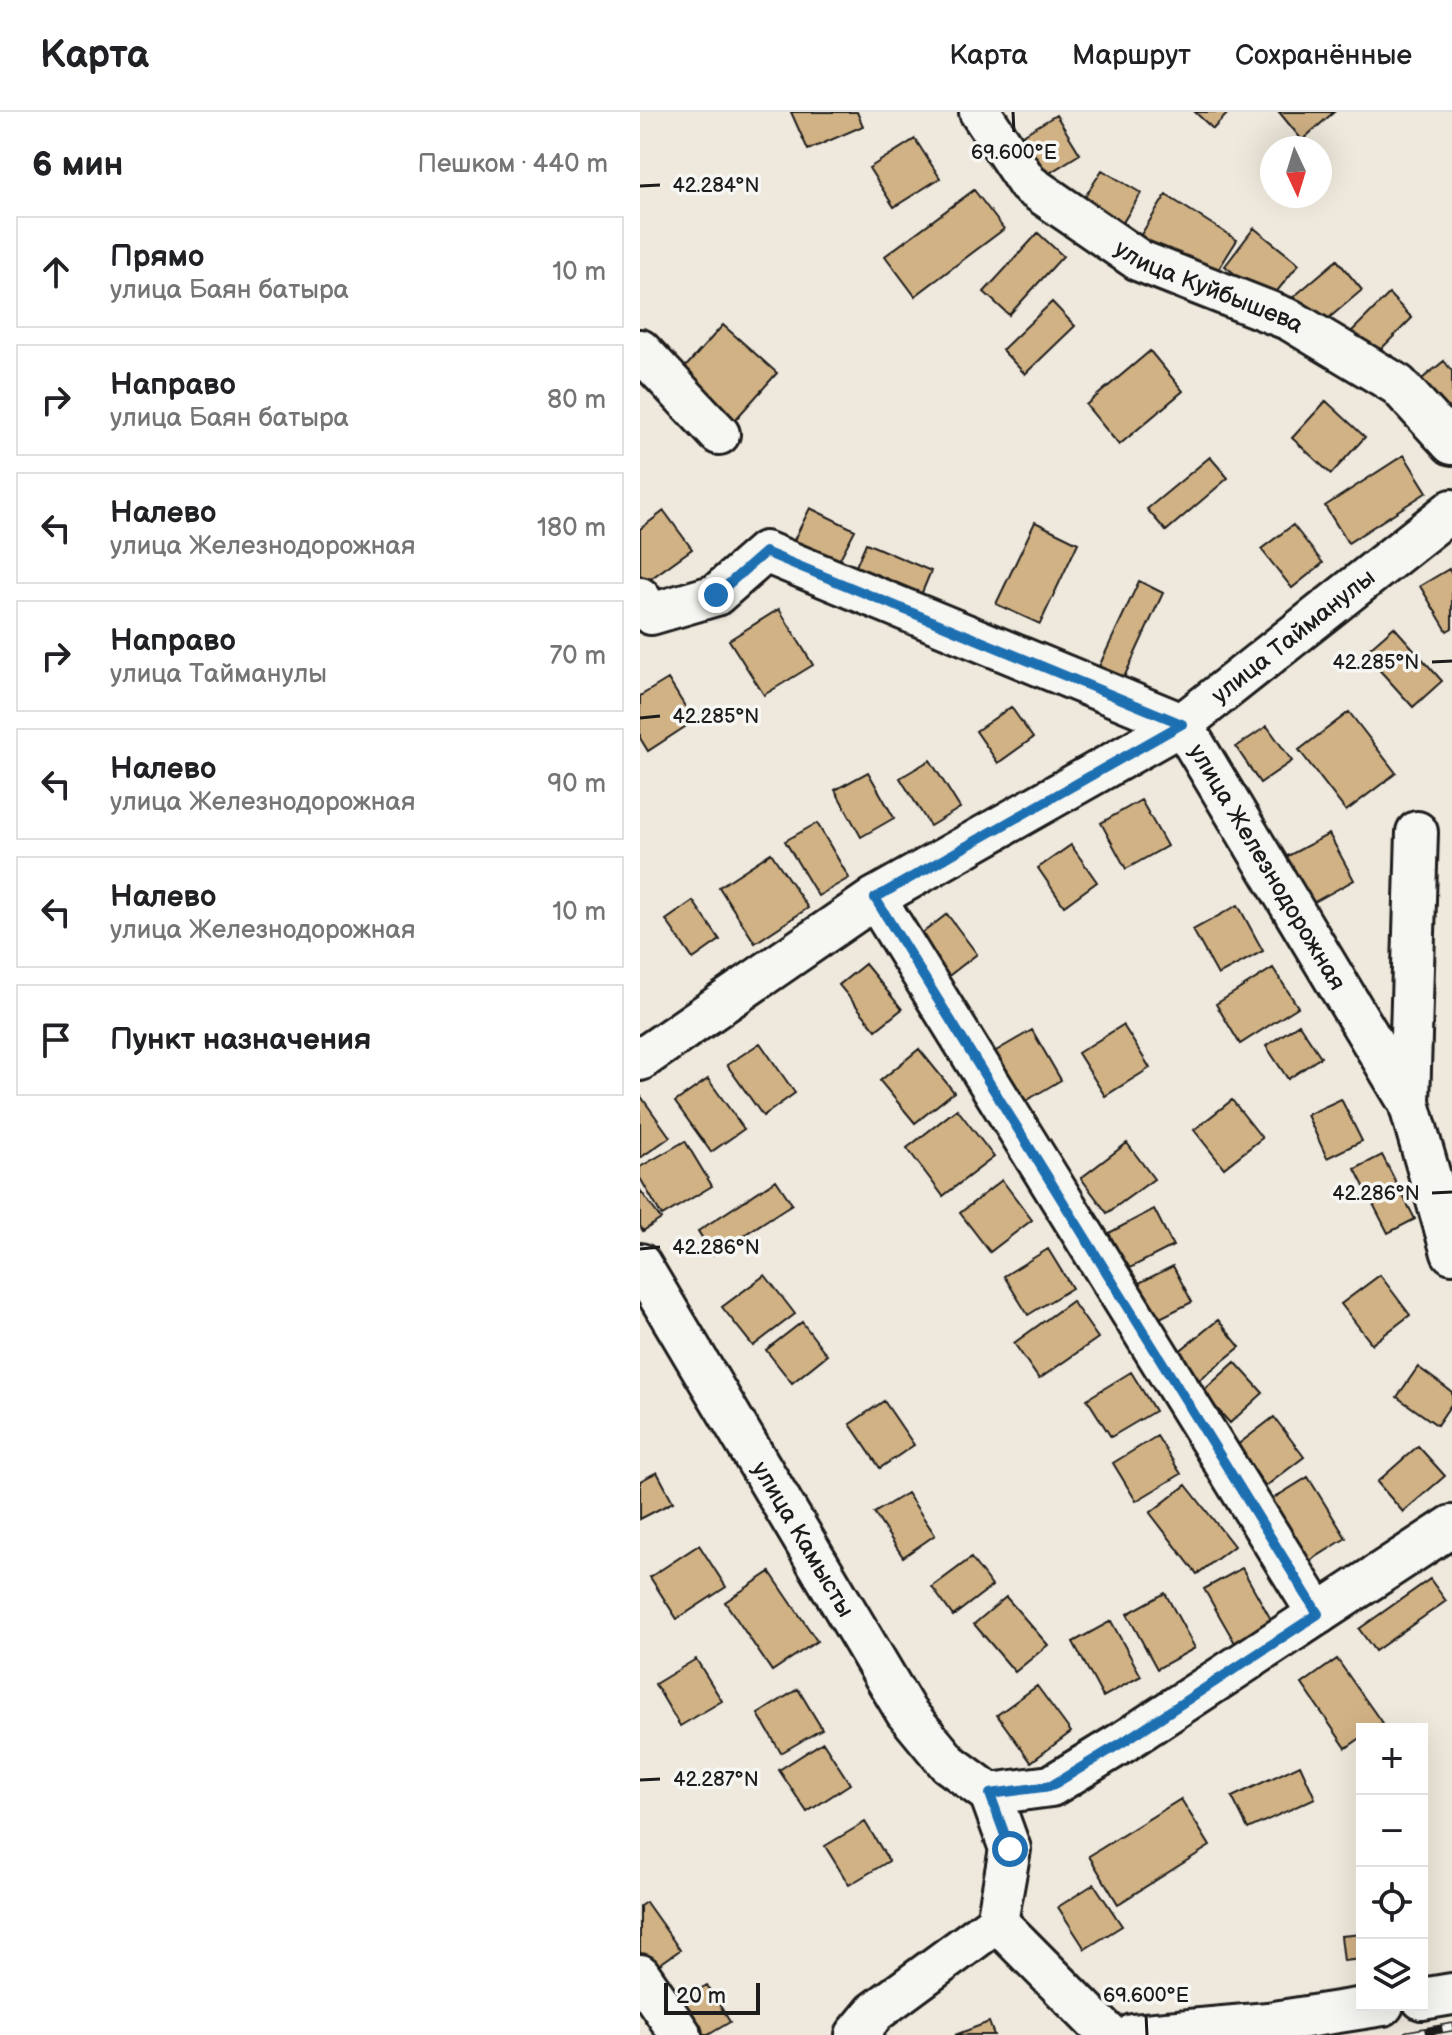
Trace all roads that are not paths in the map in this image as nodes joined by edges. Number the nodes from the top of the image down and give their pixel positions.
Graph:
1 (980, 112) edge
2 (640, 350) edge
3 (719, 434) dead end
4 (1452, 444) edge
5 (1452, 510) edge
6 (640, 598) edge
7 (1182, 724) junction
8 (1417, 832) dead end
9 (875, 898) junction
10 (640, 1060) edge
11 (1409, 1103) junction
12 (1452, 1253) edge
13 (640, 1264) edge
14 (1452, 1526) edge
15 (1318, 1614) junction
16 (990, 1794) junction
17 (997, 1922) junction
18 (640, 1975) edge
19 (1452, 1994) edge
20 (1428, 1998) edge
21 (1356, 2009) edge
22 (681, 2035) edge
23 (856, 2035) edge
24 (1109, 2035) edge
25 (1133, 2035) edge

1 - 4 street, улица Куйбышева
2 - 3 street
5 - 7 street, улица Тайманулы
6 - 7 street, улица Железнодорожная
7 - 9 street, улица Тайманулы
7 - 11 street, улица Железнодорожная
8 - 11 street
9 - 10 street, улица Тайманулы
9 - 15 street
11 - 12 street, улица Железнодорожная
13 - 16 street, улица Камысты
14 - 15 street
15 - 16 street
16 - 17 street
17 - 23 street
17 - 24 street
18 - 22 street
19 - 20 street
21 - 25 street

